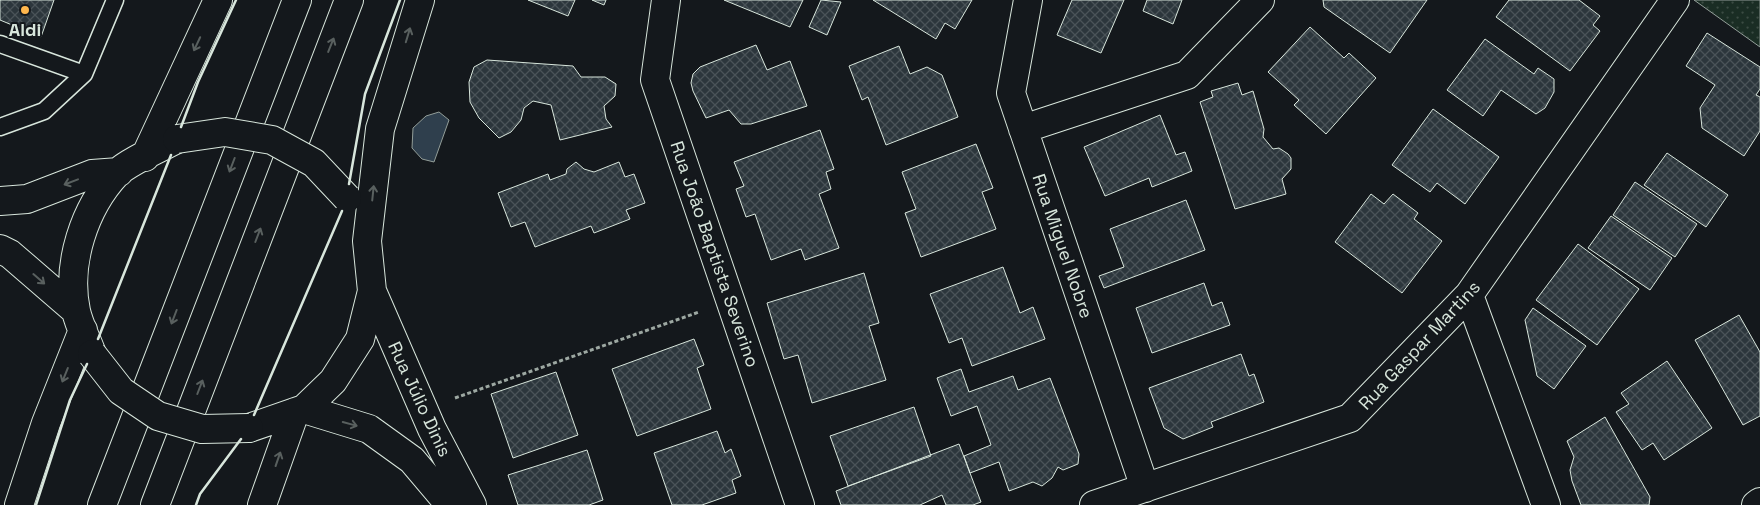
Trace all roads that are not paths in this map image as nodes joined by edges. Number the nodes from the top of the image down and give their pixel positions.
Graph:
1 (115, 0) edge
2 (218, 0) edge
3 (297, 0) edge
4 (349, 0) edge
5 (420, 0) edge
6 (666, 0) edge
7 (1028, 0) edge
8 (1260, 0) edge
9 (1675, 0) edge
10 (0, 44) edge
11 (84, 74) junction
12 (0, 127) edge
13 (1023, 129) junction
14 (144, 157) junction
15 (118, 172) junction
16 (0, 200) edge
17 (367, 241) junction
18 (0, 249) edge
19 (372, 291) junction
20 (1469, 295) junction
21 (84, 332) junction
22 (300, 410) junction
23 (1146, 488) junction
24 (1760, 502) edge
25 (19, 505) edge
26 (102, 505) edge
27 (155, 505) edge
28 (262, 505) edge
29 (450, 505) edge
30 (472, 505) edge
31 (800, 505) edge
32 (1094, 505) edge
33 (1546, 505) edge
34 (1756, 505) edge

1 - 11 lane
2 -> 14 street
3 -> 26 street
27 -> 4 street
17 -> 5 street
6 - 31 street, Rua João Baptista Severino
7 - 13 street, Rua Miguel Nobre
8 - 13 street
9 - 20 street, Rua Gaspar Martins
10 - 11 lane
11 - 12 lane
13 - 23 street, Rua Miguel Nobre
14 - 15 street
14 - 17 street, bridge
15 -> 16 street
15 - 21 street
17 - 19 street
18 -> 21 street
19 - 22 street
19 - 30 street, Rua Júlio Dinis
20 - 23 street, Rua Gaspar Martins
20 - 33 street
21 - 22 street, bridge
21 -> 25 street
28 -> 22 street
22 -> 29 street, Rua Júlio Dinis
23 - 32 street, Rua Gaspar Martins
24 - 34 street

